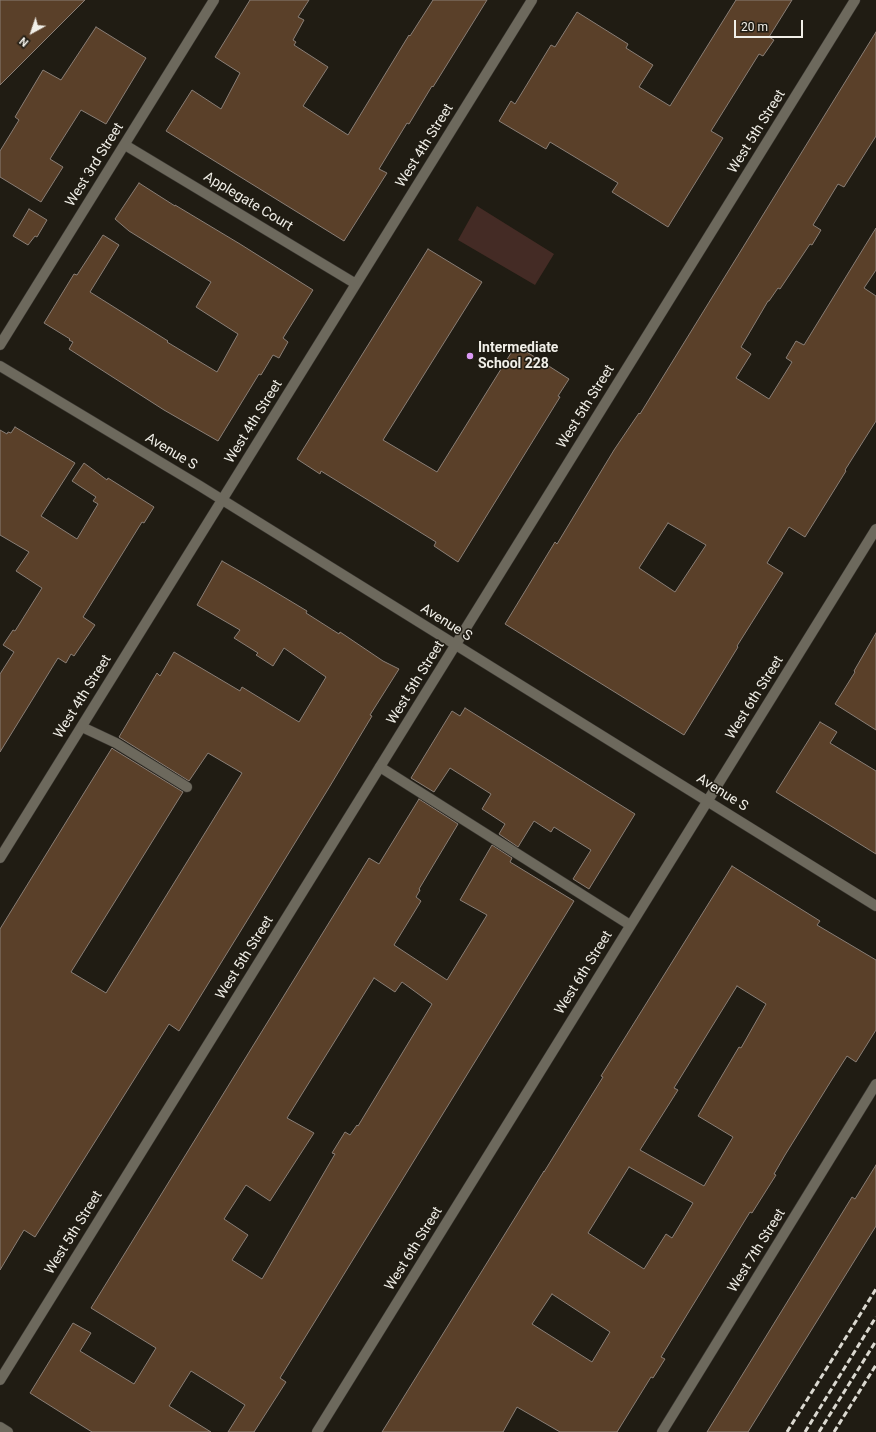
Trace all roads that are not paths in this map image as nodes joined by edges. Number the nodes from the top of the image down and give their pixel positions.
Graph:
1 (214, 0) edge
2 (532, 0) edge
3 (855, 0) edge
4 (125, 145) junction
5 (356, 284) junction
6 (0, 345) edge
7 (0, 366) edge
8 (222, 500) junction
9 (876, 529) edge
10 (455, 645) junction
11 (82, 726) junction
12 (380, 767) junction
13 (187, 787) dead end
14 (708, 801) junction
15 (0, 858) edge
16 (876, 906) edge
17 (630, 925) junction
18 (876, 1084) edge
19 (0, 1380) edge
20 (0, 1427) edge
21 (8, 1432) edge
22 (317, 1432) edge
23 (662, 1432) edge

1 - 4 street, West 3rd Street
2 - 5 street, West 4th Street
3 - 10 street, West 5th Street
4 - 5 street, Applegate Court
4 - 6 street, West 3rd Street
5 - 8 street, West 4th Street
7 - 8 street, Avenue S
8 - 10 street, Avenue S
8 - 11 street, West 4th Street
9 - 14 street, West 6th Street
10 - 12 street, West 5th Street
10 - 14 street, Avenue S
11 - 13 street
11 - 15 street, West 4th Street
12 - 17 street
12 - 19 street, West 5th Street
14 - 16 street, Avenue S
14 - 17 street, West 6th Street
17 - 22 street, West 6th Street
18 - 23 street, West 7th Street
20 - 21 street

